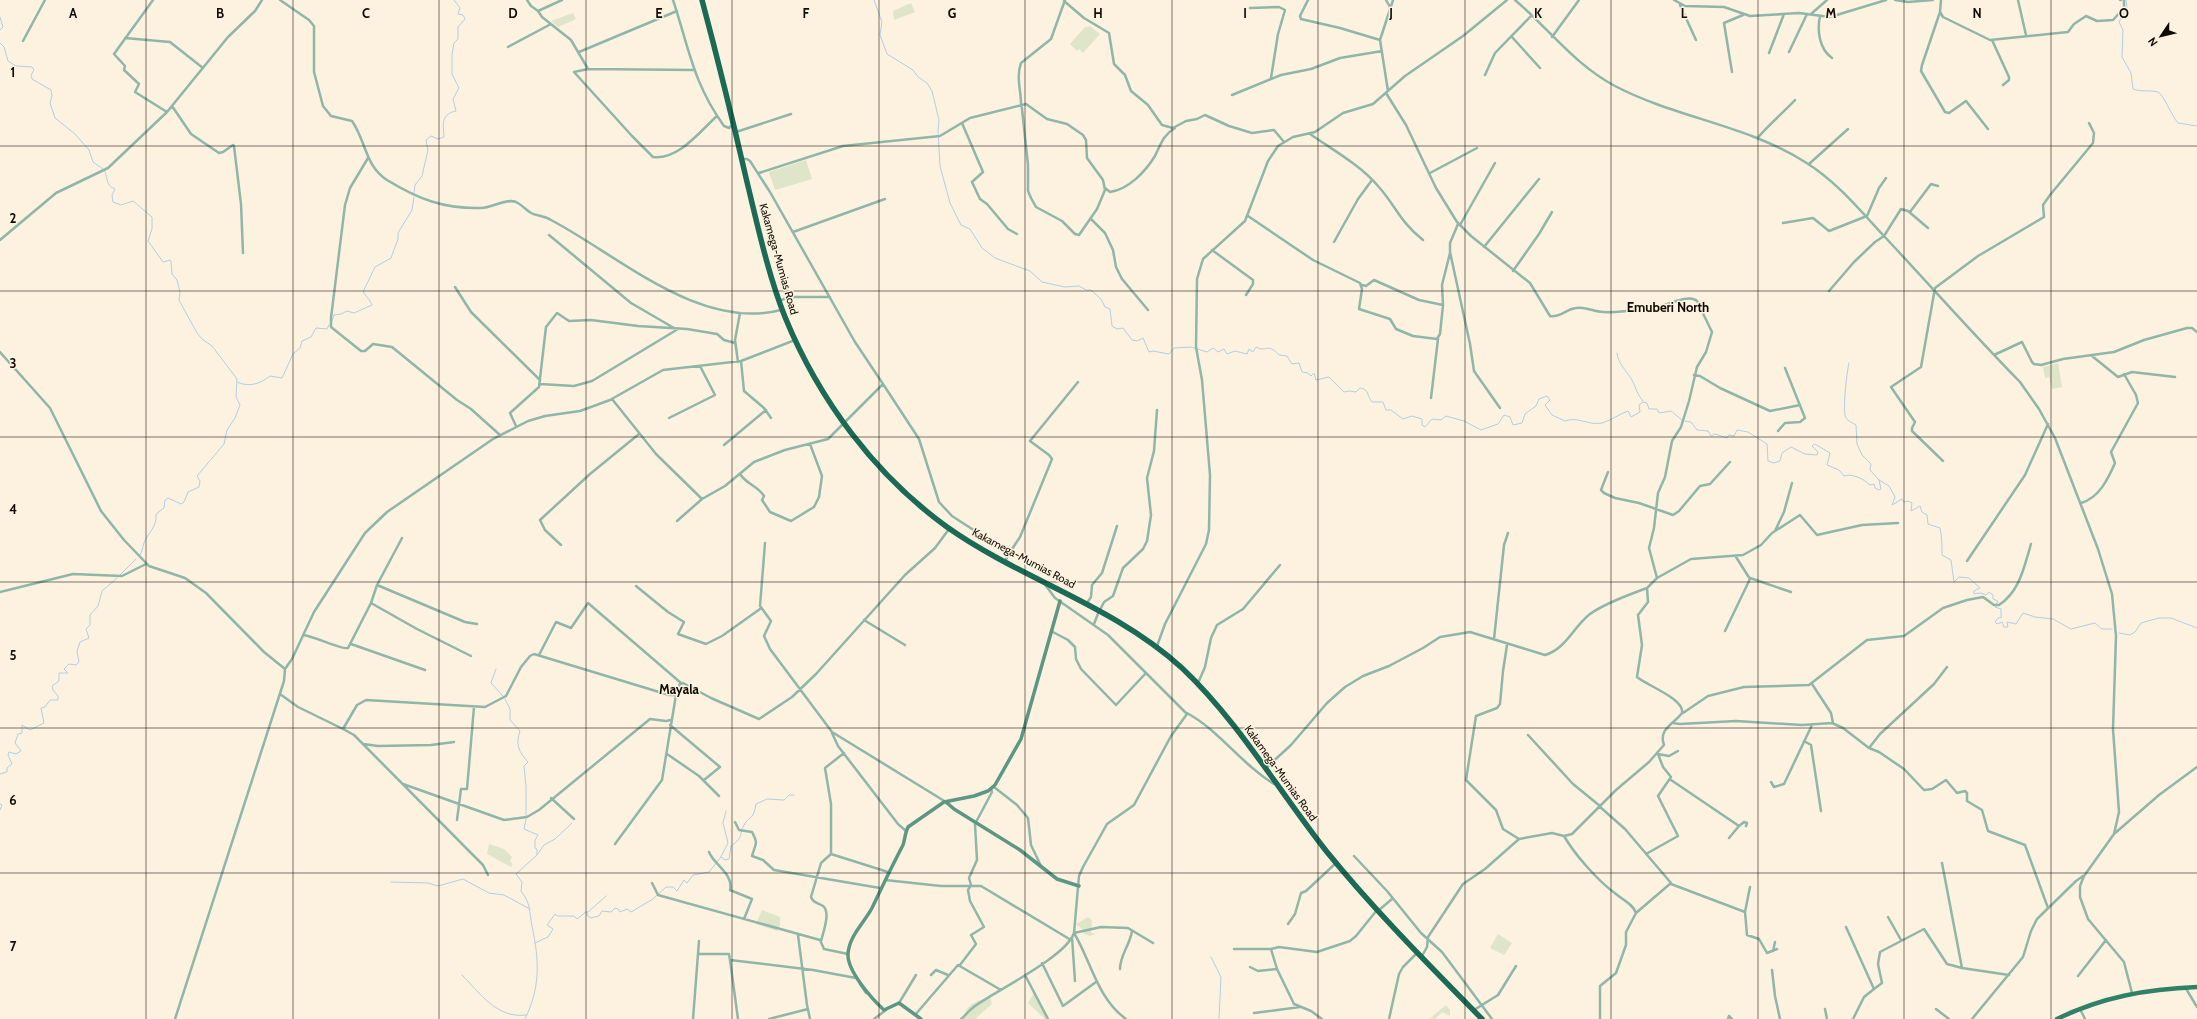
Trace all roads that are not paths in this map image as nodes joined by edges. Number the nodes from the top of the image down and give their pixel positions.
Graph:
1 (45, 0) edge
2 (153, 0) edge
3 (262, 0) edge
4 (280, 0) edge
5 (527, 0) edge
6 (562, 0) edge
7 (673, 0) edge
8 (702, 0) edge
9 (1308, 0) edge
10 (1386, 0) edge
11 (1393, 0) edge
12 (1507, 0) edge
13 (1515, 0) edge
14 (1579, 0) edge
15 (1674, 0) edge
16 (1827, 0) edge
17 (1886, 0) edge
18 (1895, 0) edge
19 (1933, 0) edge
20 (1941, 0) edge
21 (2018, 0) edge
22 (2122, 0) edge
23 (1065, 1) edge
24 (1873, 1) edge
25 (1680, 5) junction
26 (1250, 8) dead end
27 (1390, 8) junction
28 (538, 11) junction
29 (677, 11) junction
30 (1940, 12) junction
31 (1784, 14) junction
32 (1807, 14) junction
33 (1811, 14) junction
34 (1743, 15) junction
35 (1531, 16) junction
36 (1820, 16) junction
37 (551, 24) junction
38 (2026, 35) junction
39 (1512, 37) junction
40 (1552, 37) junction
41 (125, 38) junction
42 (1380, 40) junction
43 (1696, 40) dead end
44 (1992, 40) junction
45 (23, 41) dead end
46 (508, 47) dead end
47 (1382, 51) junction
48 (579, 52) junction
49 (1789, 52) dead end
50 (1769, 53) dead end
51 (1832, 58) dead end
52 (203, 68) junction
53 (1540, 68) dead end
54 (588, 69) junction
55 (694, 70) junction
56 (1732, 72) dead end
57 (1485, 75) dead end
58 (1271, 78) junction
59 (2003, 85) dead end
60 (1387, 92) junction
61 (1232, 95) dead end
62 (1794, 100) dead end
63 (1022, 105) junction
64 (172, 106) junction
65 (167, 112) junction
66 (791, 114) dead end
67 (717, 116) junction
68 (962, 123) junction
69 (2089, 123) dead end
70 (733, 124) junction
71 (1176, 128) junction
72 (1848, 129) dead end
73 (1988, 129) dead end
74 (735, 132) junction
75 (1310, 134) junction
76 (1758, 138) junction
77 (1284, 142) junction
78 (1477, 148) dead end
79 (368, 158) junction
80 (742, 159) junction
81 (1495, 163) dead end
82 (1808, 164) junction
83 (759, 173) junction
84 (1430, 174) junction
85 (1886, 178) dead end
86 (1539, 179) dead end
87 (1372, 180) junction
88 (1938, 186) dead end
89 (1105, 188) junction
90 (1108, 192) junction
91 (1104, 193) junction
92 (885, 199) dead end
93 (1552, 212) dead end
94 (1910, 212) junction
95 (1248, 216) junction
96 (1867, 216) junction
97 (1091, 219) junction
98 (1783, 223) dead end
99 (1459, 224) junction
100 (1928, 228) dead end
101 (793, 232) junction
102 (1017, 234) dead end
103 (549, 235) dead end
104 (1884, 236) junction
105 (0, 240) edge
106 (1423, 240) dead end
107 (1334, 242) dead end
108 (1484, 247) junction
109 (1212, 250) junction
110 (1450, 252) junction
111 (242, 253) dead end
112 (1513, 271) junction
113 (1361, 285) junction
114 (455, 287) dead end
115 (1934, 290) junction
116 (1829, 291) dead end
117 (1246, 295) dead end
118 (830, 297) junction
119 (779, 301) junction
120 (1443, 305) junction
121 (782, 309) junction
122 (1148, 310) dead end
123 (740, 314) junction
124 (675, 329) junction
125 (679, 329) junction
126 (2197, 332) edge
127 (1438, 339) junction
128 (796, 340) junction
129 (736, 343) junction
130 (0, 352) edge
131 (1994, 355) junction
132 (2092, 356) junction
133 (739, 362) junction
134 (700, 366) junction
135 (1785, 368) dead end
136 (2124, 374) junction
137 (1694, 375) junction
138 (2176, 378) dead end
139 (540, 382) junction
140 (1078, 382) dead end
141 (883, 384) junction
142 (1431, 398) dead end
143 (612, 399) junction
144 (1800, 405) junction
145 (1500, 408) dead end
146 (766, 410) junction
147 (1157, 410) dead end
148 (669, 418) dead end
149 (771, 418) dead end
150 (844, 423) junction
151 (2048, 424) junction
152 (516, 426) junction
153 (1778, 431) dead end
154 (640, 434) junction
155 (500, 435) junction
156 (810, 444) junction
157 (724, 445) dead end
158 (1943, 461) dead end
159 (1730, 462) dead end
160 (1608, 472) dead end
161 (740, 474) junction
162 (1792, 483) dead end
163 (702, 499) junction
164 (2081, 503) junction
165 (1656, 509) junction
166 (678, 521) dead end
167 (1898, 523) dead end
168 (1117, 526) dead end
169 (949, 528) junction
170 (1775, 532) junction
171 (1508, 533) dead end
172 (402, 538) dead end
173 (765, 543) dead end
174 (2031, 544) dead end
175 (561, 545) dead end
176 (1008, 555) junction
177 (1736, 557) junction
178 (1967, 561) dead end
179 (1005, 562) junction
180 (146, 564) junction
181 (1280, 566) dead end
182 (1656, 578) junction
183 (1750, 578) junction
184 (1043, 581) junction
185 (377, 585) junction
186 (636, 586) dead end
187 (1054, 586) junction
188 (1647, 588) junction
189 (0, 592) edge
190 (1791, 592) dead end
191 (1053, 595) junction
192 (1060, 601) junction
193 (371, 603) junction
194 (1087, 603) junction
195 (760, 609) junction
196 (1100, 610) junction
197 (864, 620) junction
198 (477, 624) dead end
199 (1094, 624) junction
200 (1050, 631) junction
201 (1725, 631) dead end
202 (303, 634) junction
203 (1494, 639) junction
204 (351, 644) junction
205 (906, 645) dead end
206 (1507, 645) junction
207 (1156, 647) junction
208 (539, 655) junction
209 (471, 656) dead end
210 (1946, 667) dead end
211 (285, 669) junction
212 (425, 670) dead end
213 (1146, 673) junction
214 (681, 683) junction
215 (1198, 683) junction
216 (1812, 684) junction
217 (801, 688) junction
218 (280, 694) junction
219 (676, 695) junction
220 (474, 707) junction
221 (1187, 713) junction
222 (1682, 713) junction
223 (671, 720) junction
224 (1673, 722) junction
225 (1833, 723) junction
226 (670, 725) junction
227 (1812, 725) junction
228 (343, 729) junction
229 (832, 732) junction
230 (1528, 735) dead end
231 (1804, 741) junction
232 (454, 742) dead end
233 (363, 744) junction
234 (1869, 748) junction
235 (1678, 751) dead end
236 (844, 753) junction
237 (667, 754) junction
238 (1658, 754) junction
239 (1264, 766) junction
240 (2197, 767) edge
241 (1256, 771) junction
242 (704, 780) junction
243 (1670, 780) junction
244 (1771, 782) dead end
245 (403, 784) junction
246 (1278, 786) junction
247 (992, 788) junction
248 (719, 796) dead end
249 (551, 798) junction
250 (458, 802) junction
251 (946, 802) junction
252 (1600, 806) junction
253 (1821, 811) dead end
254 (574, 818) dead end
255 (457, 820) dead end
256 (735, 822) dead end
257 (975, 822) junction
258 (1738, 826) junction
259 (1746, 826) dead end
260 (906, 831) junction
261 (2114, 834) junction
262 (1564, 836) junction
263 (1729, 838) dead end
264 (1519, 839) junction
265 (615, 844) dead end
266 (709, 852) dead end
267 (831, 854) junction
268 (1646, 854) junction
269 (1354, 856) dead end
270 (1336, 862) junction
271 (1942, 864) dead end
272 (1041, 866) junction
273 (888, 872) junction
274 (488, 875) dead end
275 (2084, 876) junction
276 (816, 877) junction
277 (884, 880) junction
278 (652, 883) dead end
279 (1671, 884) junction
280 (970, 886) junction
281 (1079, 886) junction
282 (1750, 887) dead end
283 (880, 888) junction
284 (1392, 898) junction
285 (2048, 908) junction
286 (1378, 910) junction
287 (1745, 912) junction
288 (1636, 913) junction
289 (1888, 917) dead end
290 (744, 919) junction
291 (1288, 924) dead end
292 (1846, 927) dead end
293 (1132, 931) junction
294 (1074, 933) junction
295 (798, 934) junction
296 (1428, 937) junction
297 (1071, 938) junction
298 (1901, 940) junction
299 (2106, 940) junction
300 (699, 941) dead end
301 (821, 941) junction
302 (1775, 942) dead end
303 (1153, 943) dead end
304 (1234, 949) dead end
305 (1271, 949) junction
306 (1777, 949) dead end
307 (1773, 952) junction
308 (698, 954) junction
309 (848, 954) junction
310 (1420, 954) junction
311 (1777, 955) dead end
312 (730, 960) junction
313 (1042, 963) junction
314 (960, 965) junction
315 (1516, 966) dead end
316 (1250, 967) dead end
317 (1962, 968) junction
318 (803, 969) junction
319 (1120, 969) dead end
320 (1277, 969) junction
321 (1772, 970) dead end
322 (916, 975) dead end
323 (931, 975) dead end
324 (1025, 975) junction
325 (948, 976) junction
326 (2009, 976) junction
327 (2078, 976) dead end
328 (1075, 981) dead end
329 (1096, 982) junction
330 (2185, 987) junction
331 (2197, 987) edge
332 (1874, 989) junction
333 (1002, 990) junction
334 (2132, 993) junction
335 (869, 994) junction
336 (899, 1003) junction
337 (1301, 1006) junction
338 (1481, 1006) junction
339 (2197, 1007) edge
340 (2080, 1008) junction
341 (808, 1009) junction
342 (1825, 1009) dead end
343 (1936, 1009) dead end
344 (886, 1010) junction
345 (1473, 1010) junction
346 (1254, 1013) dead end
347 (915, 1015) junction
348 (174, 1019) edge
349 (693, 1019) edge
350 (738, 1019) edge
351 (769, 1019) edge
352 (810, 1019) edge
353 (874, 1019) edge
354 (922, 1019) edge
355 (961, 1019) edge
356 (1048, 1019) edge
357 (1126, 1019) edge
358 (1322, 1019) edge
359 (1389, 1019) edge
360 (1482, 1019) edge
361 (1492, 1019) edge
362 (1600, 1019) edge
363 (1728, 1019) edge
364 (1732, 1019) edge
365 (1780, 1019) edge
366 (1827, 1019) edge
367 (1853, 1019) edge
368 (1949, 1019) edge
369 (1972, 1019) edge
370 (2057, 1019) edge
371 (2085, 1019) edge

1 - 45 street
2 - 41 street
3 - 52 street
4 - 79 street
5 - 28 street
6 - 28 street
7 - 29 street
8 - 70 highway, Kakamega-Mumias Road
9 - 42 street
10 - 27 street
11 - 27 street
12 - 60 street
13 - 35 street
14 - 40 street
15 - 25 street
16 - 33 street
17 - 24 street
18 - 19 street
20 - 30 street
21 - 38 street
22 - 38 street
23 - 63 street
23 - 71 street
24 - 36 street
25 - 34 street
25 - 43 street
26 - 58 street
27 - 42 street
28 - 37 street
29 - 48 street
29 - 55 street
30 - 44 street
30 - 73 street
31 - 32 street
31 - 34 street
31 - 50 street
32 - 33 street
32 - 49 street
33 - 36 street
34 - 56 street
35 - 39 street
35 - 40 street
36 - 51 street
37 - 46 street
37 - 48 street
38 - 44 street
39 - 53 street
39 - 57 street
40 - 76 street
41 - 52 street
41 - 65 street
42 - 47 street
44 - 59 street
47 - 58 street
47 - 60 street
48 - 54 street
52 - 64 street
54 - 55 street
54 - 67 street
55 - 67 street
58 - 61 street
60 - 75 street
60 - 84 street
62 - 76 street
63 - 68 street
63 - 89 street
63 - 97 street
64 - 65 street
64 - 111 street
65 - 105 street
66 - 74 street
67 - 70 street
68 - 83 street
68 - 102 street
69 - 115 street
70 - 74 highway, Kakamega-Mumias Road
71 - 77 street
71 - 90 street
72 - 82 street
74 - 80 highway, Kakamega-Mumias Road
75 - 77 street
75 - 87 street
76 - 82 street
77 - 95 street
78 - 84 street
79 - 123 street
79 - 155 street
80 - 83 street
80 - 119 highway, Kakamega-Mumias Road
81 - 99 street
82 - 96 street
83 - 101 street
84 - 99 street
85 - 96 street
86 - 108 street
87 - 106 street
87 - 107 street
88 - 94 street
89 - 90 street
89 - 91 street
90 - 91 street
91 - 97 street
92 - 101 street
93 - 112 street
94 - 100 street
94 - 104 street
95 - 109 street
95 - 113 street
96 - 98 street
96 - 104 street
97 - 122 street
99 - 108 street
99 - 110 street
101 - 118 street
103 - 124 street
104 - 115 street
104 - 116 street
108 - 112 street
109 - 117 street
109 - 207 street
110 - 120 street
110 - 145 street
112 - 137 street
113 - 120 street
113 - 127 street
114 - 139 street
115 - 131 street
115 - 158 street
118 - 119 street
118 - 141 street
119 - 121 highway, Kakamega-Mumias Road
120 - 127 street
121 - 123 street
121 - 128 highway, Kakamega-Mumias Road
123 - 129 street
124 - 125 street
124 - 139 street
125 - 129 street
125 - 139 street
126 - 132 street
127 - 142 street
128 - 133 street
128 - 150 highway, Kakamega-Mumias Road
129 - 133 street
130 - 180 street
131 - 132 street
131 - 151 street
132 - 136 street
133 - 134 street
133 - 146 street
134 - 143 street
134 - 148 street
135 - 144 street
136 - 138 street
136 - 164 street
137 - 144 street
137 - 165 street
139 - 152 street
140 - 176 street
141 - 150 street
141 - 176 street
143 - 152 street
143 - 154 street
144 - 153 street
146 - 149 street
146 - 157 street
147 - 196 street
150 - 156 street
150 - 169 highway, Kakamega-Mumias Road
151 - 164 street
151 - 178 street
152 - 155 street
154 - 163 street
154 - 175 street
155 - 202 street
156 - 161 street
156 - 161 street
159 - 165 street
160 - 165 street
161 - 163 street
162 - 170 street
163 - 166 street
164 - 261 street
165 - 182 street
167 - 170 street
168 - 194 street
169 - 179 highway, Kakamega-Mumias Road
169 - 197 street
170 - 177 street
171 - 203 street
172 - 185 street
173 - 195 street
174 - 216 street
176 - 179 street
177 - 182 street
177 - 183 street
179 - 184 highway, Kakamega-Mumias Road
180 - 189 street
180 - 211 street
181 - 215 street
182 - 188 street
183 - 190 street
183 - 201 street
184 - 187 highway, Kakamega-Mumias Road
184 - 191 street
185 - 193 street
185 - 198 street
186 - 195 street
187 - 191 street
187 - 194 highway, Kakamega-Mumias Road
188 - 206 street
188 - 222 street
191 - 192 street
192 - 199 street
192 - 200 street
193 - 204 street
193 - 209 street
194 - 196 highway, Kakamega-Mumias Road
195 - 217 street
196 - 199 street
196 - 207 highway, Kakamega-Mumias Road
197 - 205 street
197 - 217 street
199 - 213 street
200 - 213 street
200 - 247 street
202 - 204 street
202 - 211 street
203 - 206 street
203 - 239 street
204 - 212 street
206 - 264 street
207 - 215 highway, Kakamega-Mumias Road
208 - 214 street
208 - 219 street
208 - 220 street
210 - 234 street
211 - 218 street
213 - 221 street
214 - 217 street
214 - 219 street
215 - 239 highway, Kakamega-Mumias Road
216 - 222 street
216 - 225 street
217 - 229 street
218 - 228 street
218 - 348 street
219 - 223 street
220 - 228 street
220 - 250 street
221 - 241 street
221 - 281 street
222 - 224 street
223 - 226 street
223 - 249 street
224 - 227 street
224 - 238 street
225 - 227 street
225 - 234 street
226 - 237 street
226 - 242 street
227 - 231 street
228 - 233 street
229 - 236 street
229 - 251 street
230 - 252 street
231 - 244 street
231 - 253 street
232 - 233 street
233 - 245 street
234 - 285 street
235 - 238 street
236 - 260 street
236 - 267 street
237 - 242 street
237 - 265 street
238 - 243 street
238 - 252 street
239 - 241 street
239 - 246 highway, Kakamega-Mumias Road
240 - 261 street
241 - 246 street
242 - 248 street
243 - 258 street
243 - 268 street
245 - 250 street
245 - 274 street
246 - 270 highway, Kakamega-Mumias Road
247 - 251 street
247 - 257 street
247 - 272 street
249 - 250 street
249 - 254 street
250 - 255 street
251 - 257 street
251 - 260 street
252 - 262 street
252 - 268 street
256 - 276 street
257 - 272 street
257 - 280 street
258 - 259 street
258 - 263 street
260 - 273 street
261 - 275 street
262 - 264 street
262 - 288 street
264 - 296 street
266 - 290 street
267 - 273 street
267 - 276 street
268 - 279 street
269 - 284 street
270 - 286 highway, Kakamega-Mumias Road
270 - 291 street
271 - 317 street
272 - 281 street
273 - 277 street
275 - 285 street
275 - 299 street
276 - 283 street
276 - 301 street
277 - 280 street
277 - 283 street
278 - 290 street
279 - 287 street
279 - 288 street
280 - 297 street
280 - 314 street
281 - 294 street
282 - 287 street
283 - 309 street
284 - 286 street
284 - 296 street
285 - 326 street
286 - 305 street
286 - 310 highway, Kakamega-Mumias Road
287 - 307 street
288 - 362 street
289 - 298 street
290 - 295 street
292 - 332 street
293 - 294 street
293 - 303 street
293 - 319 street
294 - 297 street
294 - 329 street
295 - 301 street
295 - 318 street
296 - 310 street
296 - 338 street
297 - 313 street
297 - 328 street
298 - 317 street
298 - 332 street
299 - 327 street
299 - 334 street
300 - 308 street
301 - 309 street
302 - 307 street
304 - 305 street
305 - 320 street
306 - 307 street
307 - 311 street
308 - 312 street
308 - 349 street
309 - 335 street
310 - 345 highway, Kakamega-Mumias Road
310 - 359 street
312 - 318 street
312 - 350 street
313 - 324 street
313 - 329 street
314 - 325 street
314 - 333 street
315 - 338 street
316 - 320 street
317 - 326 street
318 - 335 street
318 - 341 street
320 - 337 street
321 - 365 street
322 - 336 street
323 - 325 street
324 - 333 street
324 - 356 street
325 - 347 street
326 - 369 street
329 - 357 street
330 - 331 main road
330 - 334 main road
330 - 339 street
332 - 367 street
333 - 355 street
334 - 340 main road
335 - 344 street
336 - 344 street
336 - 347 street
337 - 346 street
337 - 358 street
338 - 345 street
338 - 361 street
340 - 370 main road
340 - 371 street
341 - 351 street
341 - 352 street
342 - 366 street
343 - 368 street
344 - 353 street
345 - 360 highway, Kakamega-Mumias Road
347 - 354 street
363 - 364 street

